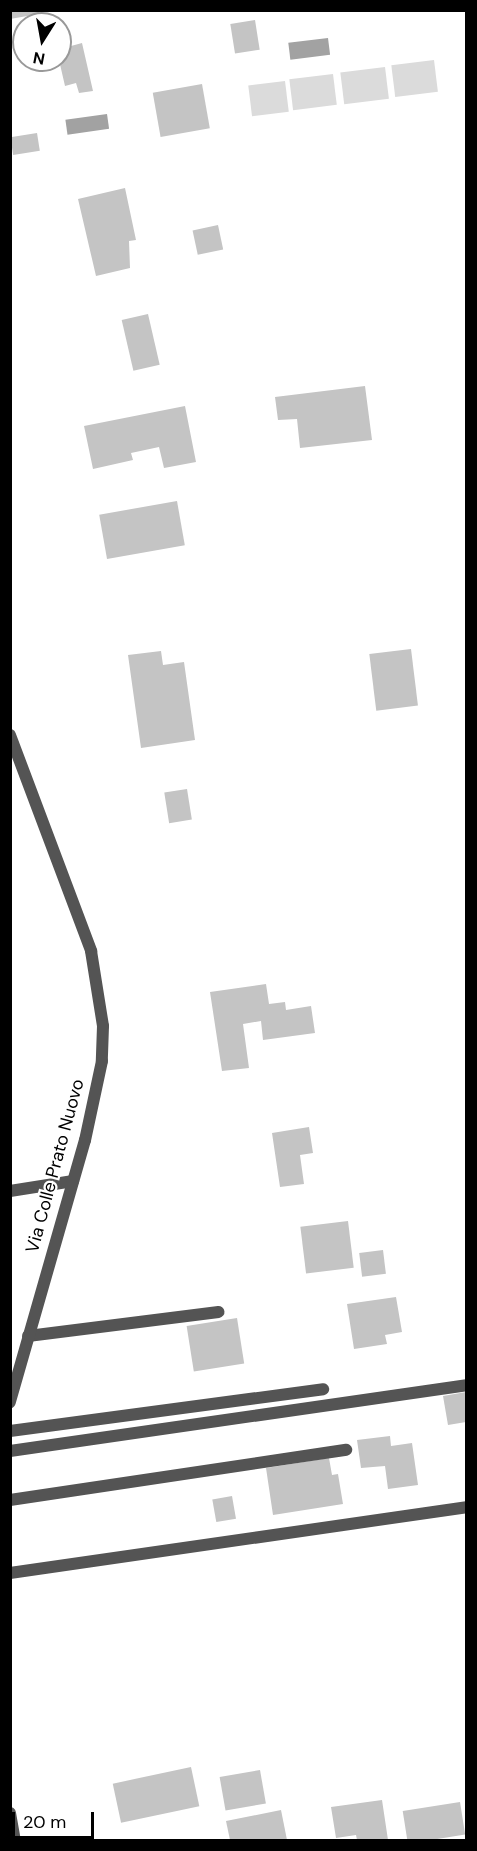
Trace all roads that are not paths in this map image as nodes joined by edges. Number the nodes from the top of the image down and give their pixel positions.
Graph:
1 (10, 735) edge
2 (73, 1181) junction
3 (10, 1191) edge
4 (218, 1312) dead end
5 (28, 1336) junction
6 (466, 1385) edge
7 (323, 1389) dead end
8 (10, 1402) edge
9 (10, 1431) edge
10 (346, 1450) dead end
11 (10, 1451) edge
12 (10, 1500) edge
13 (466, 1507) edge
14 (10, 1573) edge
15 (10, 1813) edge
16 (15, 1840) edge

1 - 2 street, Via Colle Prato Nuovo
2 - 3 street
2 - 5 street, Via Colle Prato Nuovo
4 - 5 street
5 - 8 street, Via Colle Prato Nuovo
6 - 11 street
7 - 9 street
10 - 12 street
13 - 14 street
15 - 16 street

